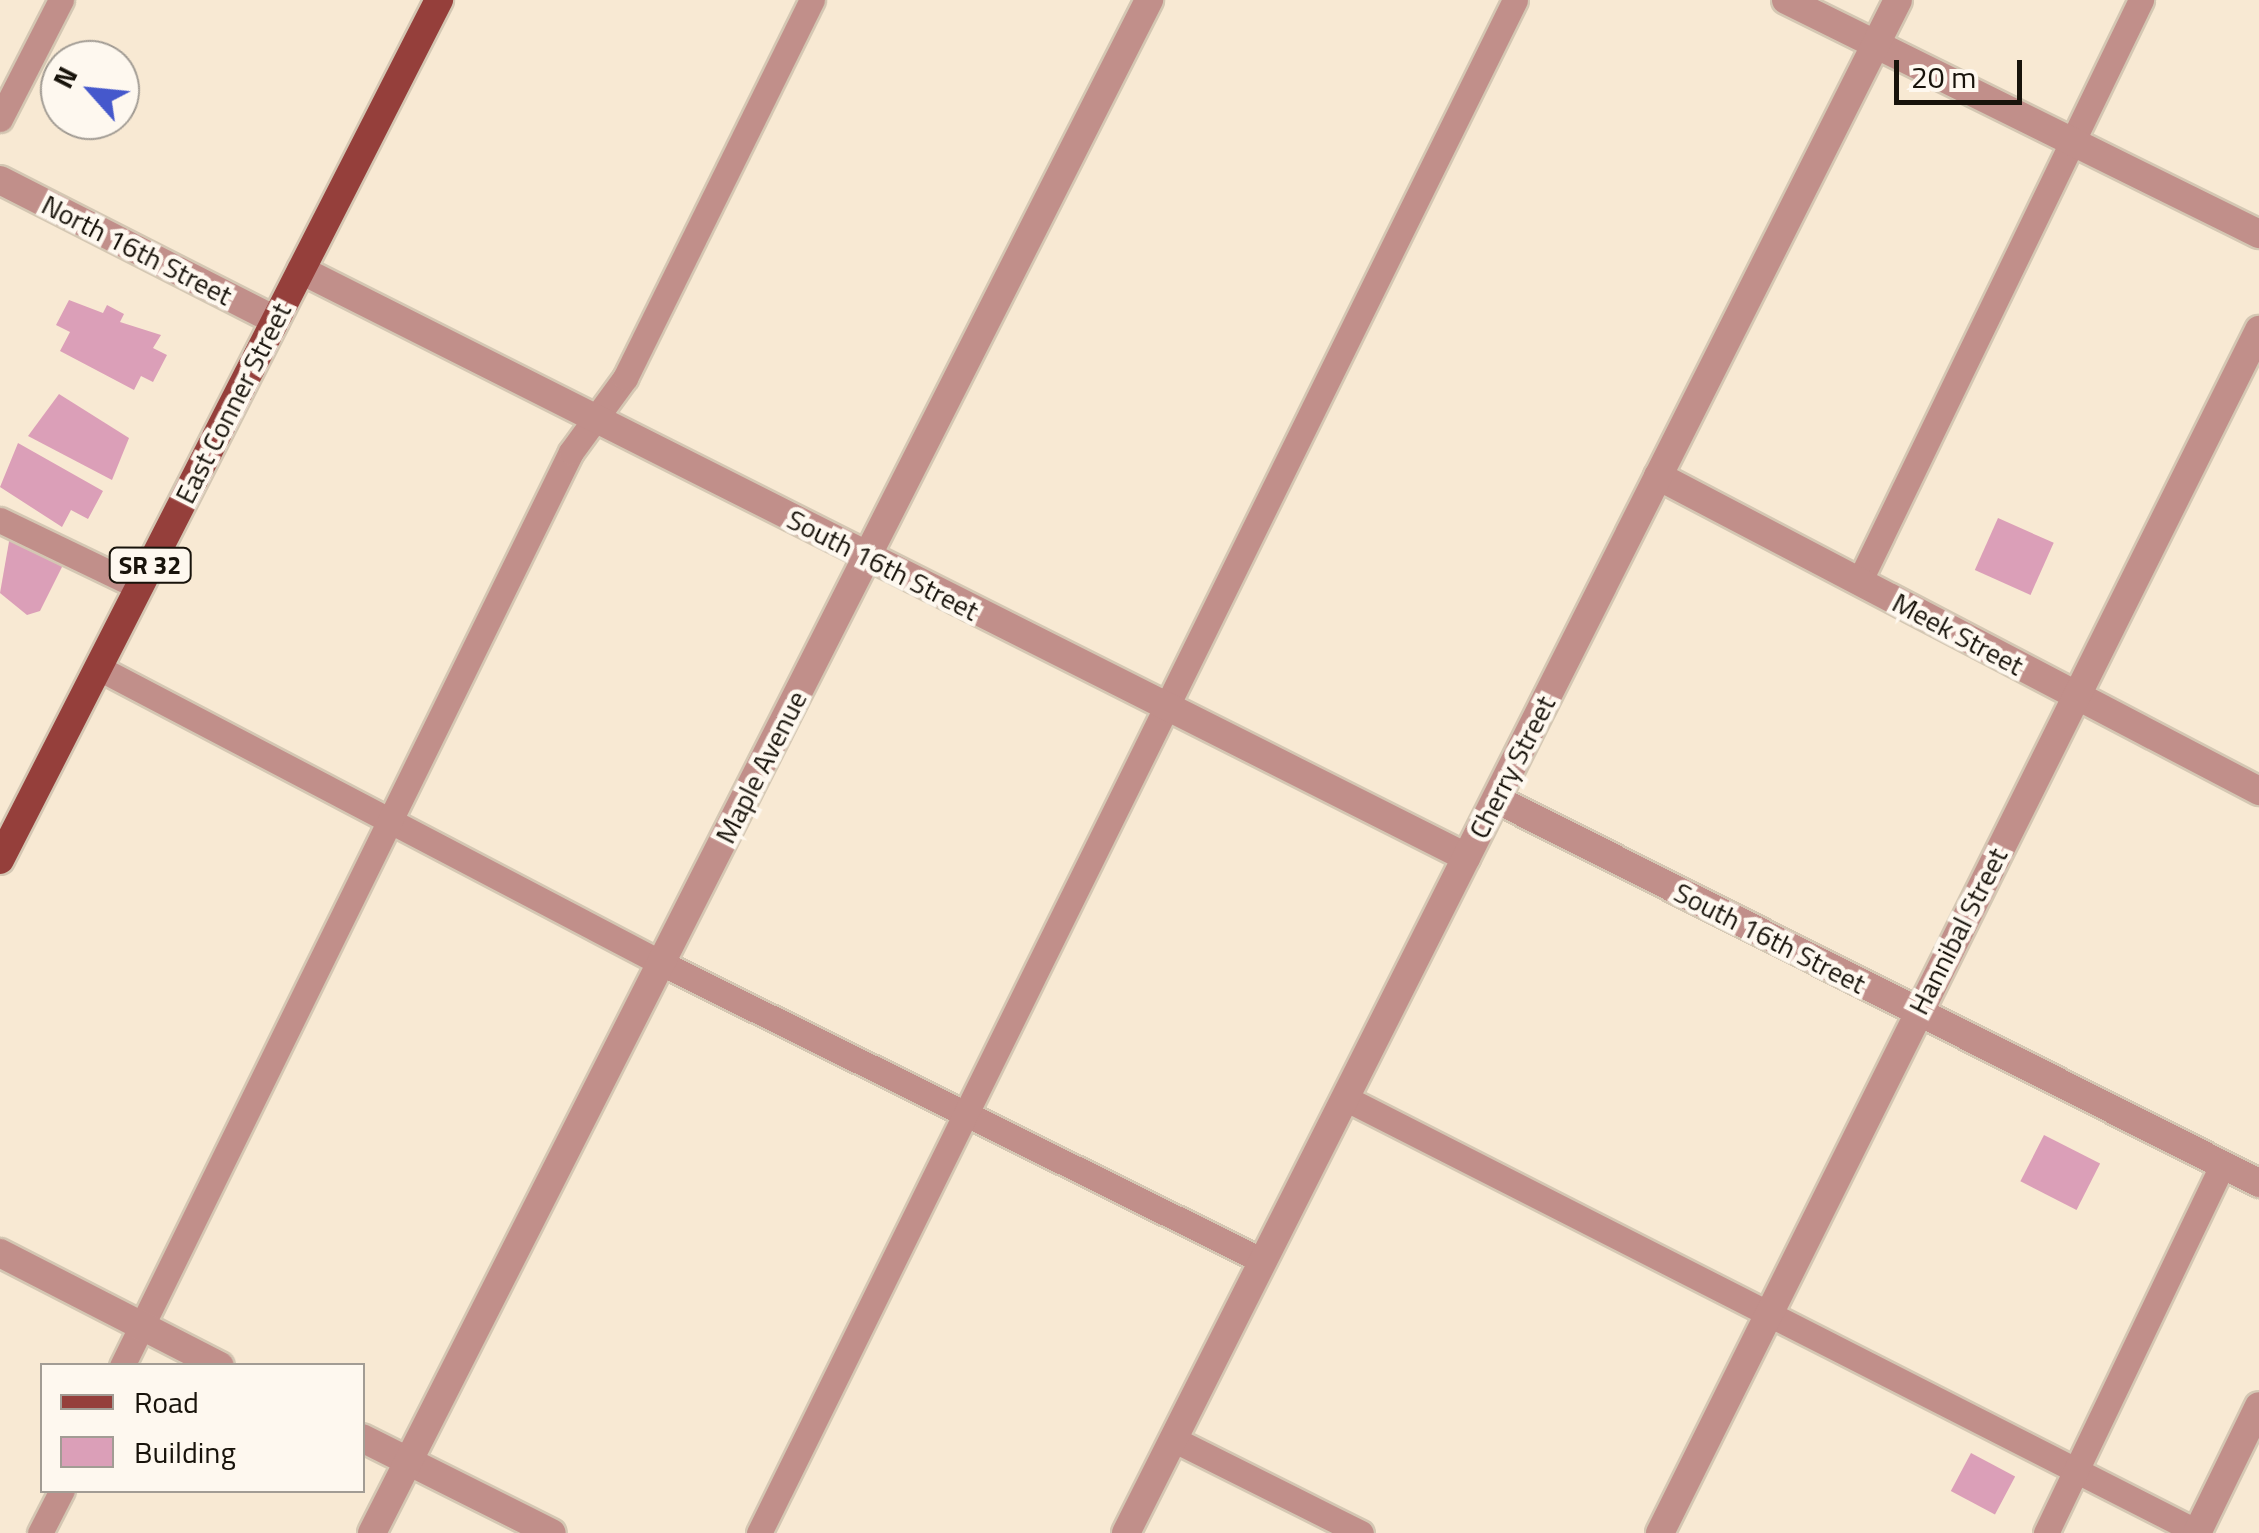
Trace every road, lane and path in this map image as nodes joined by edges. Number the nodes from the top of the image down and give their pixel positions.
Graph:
1 (60, 0) edge
2 (439, 0) edge
3 (812, 0) edge
4 (1150, 0) edge
5 (1515, 0) edge
6 (1786, 0) edge
7 (1898, 0) edge
8 (2141, 0) edge
9 (1876, 45) junction
10 (0, 119) edge
11 (2070, 141) junction
12 (0, 180) edge
13 (2259, 234) edge
14 (301, 270) junction
15 (275, 320) junction
16 (2259, 330) edge
17 (598, 420) junction
18 (1658, 476) junction
19 (0, 520) edge
20 (867, 557) junction
21 (1858, 582) junction
22 (139, 587) junction
23 (97, 668) junction
24 (2076, 696) junction
25 (1165, 706) junction
26 (2259, 791) edge
27 (1496, 798) junction
28 (389, 820) junction
29 (1466, 858) junction
30 (0, 860) edge
31 (661, 963) junction
32 (1917, 1012) junction
33 (1345, 1098) junction
34 (966, 1108) junction
35 (2222, 1165) junction
36 (2259, 1183) edge
37 (0, 1253) edge
38 (1263, 1261) junction
39 (1768, 1314) junction
40 (140, 1325) junction
41 (123, 1363) edge
42 (214, 1363) edge
43 (2259, 1406) edge
44 (365, 1439) edge
45 (1173, 1439) junction
46 (409, 1461) junction
47 (2077, 1471) junction
48 (60, 1493) edge
49 (40, 1533) edge
50 (372, 1533) edge
51 (552, 1533) edge
52 (759, 1533) edge
53 (1126, 1533) edge
54 (1361, 1533) edge
55 (1660, 1533) edge
56 (2046, 1533) edge
57 (2197, 1533) edge

1 - 10 lane
2 - 14 main road, East Conner Street / SR 32
3 - 17 lane
4 - 20 street, Maple Avenue
5 - 25 lane
6 - 9 street
7 - 9 street, Cherry Street
8 - 11 lane
9 - 11 street
9 - 18 street, Cherry Street
11 - 13 street
11 - 21 lane
12 - 15 street, North 16th Street
14 - 15 main road, East Conner Street / SR 32
14 - 17 street, South 16th Street
15 - 22 main road, East Conner Street / SR 32
16 - 24 street, Hannibal Street
17 - 20 street, South 16th Street
17 - 28 lane
18 - 21 street, Meek Street
18 - 27 street, Cherry Street
19 - 22 lane
20 - 25 street, South 16th Street
20 - 31 street, Maple Avenue
21 - 24 street, Meek Street
22 - 23 main road, East Conner Street / SR 32
23 - 28 lane
23 - 30 main road, East Conner Street / SR 32
24 - 26 street, Meek Street
24 - 32 street, Hannibal Street
25 - 29 street, South 16th Street
25 - 34 lane
27 - 29 street, Cherry Street
27 - 32 street, South 16th Street
28 - 31 lane
28 - 40 lane
29 - 33 street, Cherry Street
31 - 34 lane
31 - 46 street, Maple Avenue
32 - 35 street, South 16th Street
32 - 39 street, Hannibal Street
33 - 38 street, Cherry Street
33 - 39 lane
34 - 38 lane
34 - 52 lane
35 - 36 street, South 16th Street
35 - 47 lane
37 - 40 street
38 - 45 street, Cherry Street
39 - 47 lane
39 - 55 street, Hannibal Street
40 - 41 lane
40 - 42 street
43 - 57 street
44 - 46 street
45 - 53 street, Cherry Street
45 - 54 lane
46 - 50 street, Maple Avenue
46 - 51 street
47 - 56 lane
47 - 57 lane
48 - 49 lane

